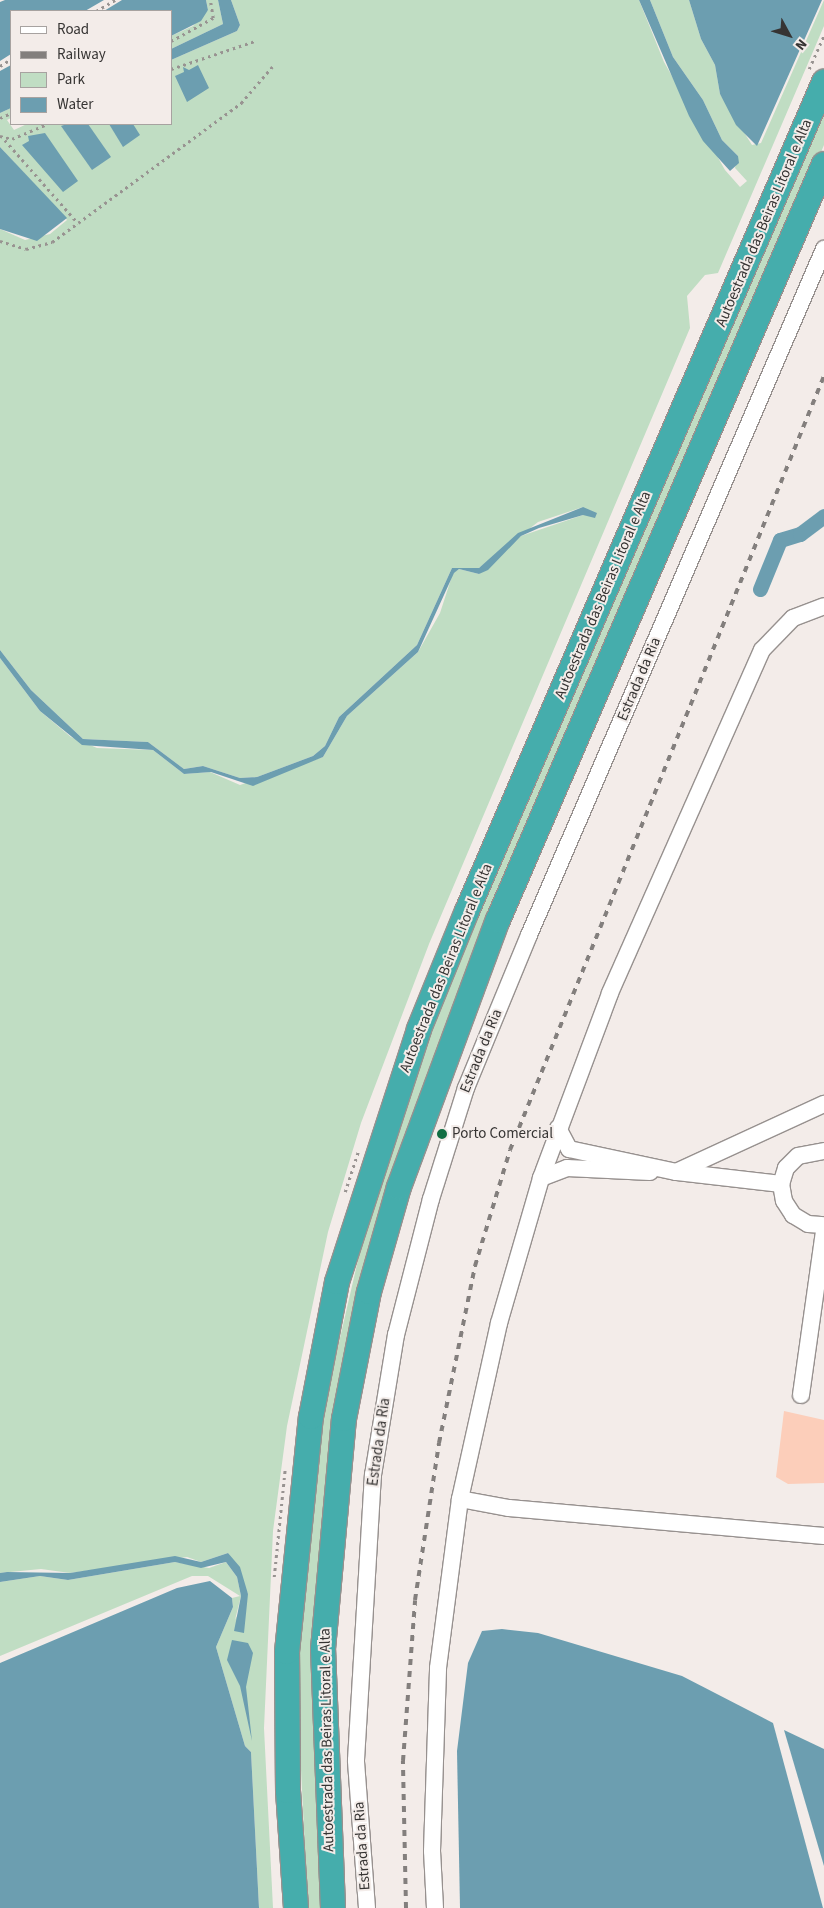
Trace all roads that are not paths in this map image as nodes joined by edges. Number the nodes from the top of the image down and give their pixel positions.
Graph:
1 (824, 82) edge
2 (824, 164) edge
3 (824, 249) edge
4 (824, 606) edge
5 (824, 1104) edge
6 (558, 1128) junction
7 (824, 1150) edge
8 (676, 1172) junction
9 (541, 1178) junction
10 (782, 1184) junction
11 (824, 1225) edge
12 (824, 1231) edge
13 (801, 1395) dead end
14 (460, 1499) junction
15 (824, 1536) edge
16 (296, 1908) edge
17 (334, 1908) edge
18 (366, 1908) edge
19 (435, 1908) edge

1 - 16 highway, Autoestrada das Beiras Litoral e Alta
2 - 17 highway, Autoestrada das Beiras Litoral e Alta
3 - 18 street, Estrada da Ria
4 - 6 street
5 - 8 street
6 - 8 street
6 - 9 street
7 - 10 street
8 - 9 street
8 - 10 street
9 - 14 street
10 - 11 street
12 - 13 street
14 - 15 street
14 - 19 street

